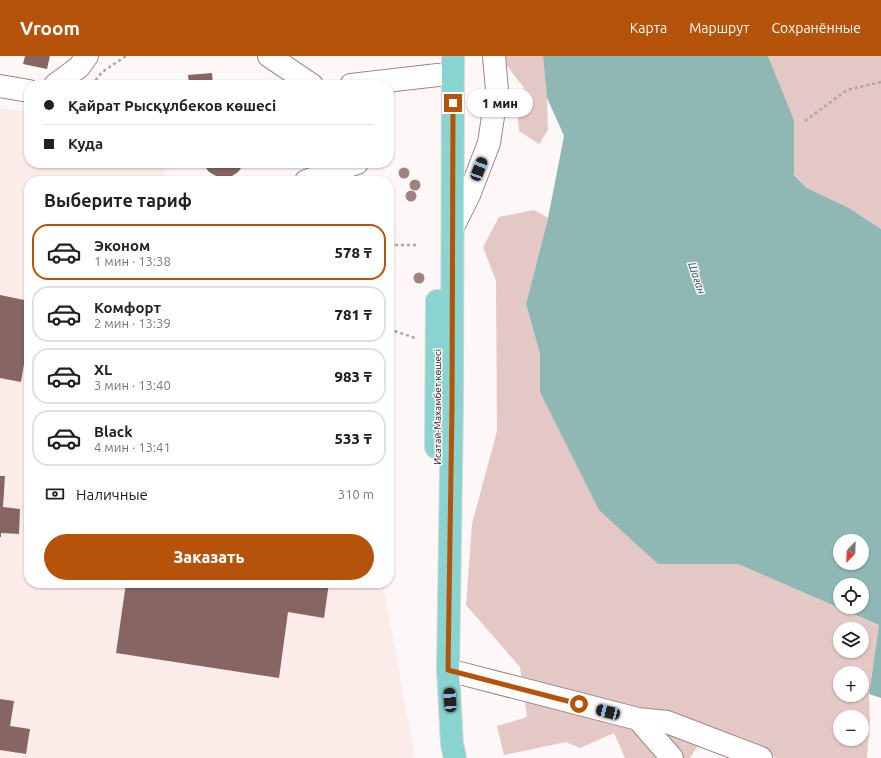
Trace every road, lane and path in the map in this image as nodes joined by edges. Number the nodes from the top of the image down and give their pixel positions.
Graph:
1 (87, 56) edge
2 (126, 56) edge
3 (269, 56) edge
4 (453, 56) edge
5 (494, 56) edge
6 (438, 65) edge
7 (62, 80) edge
8 (96, 80) edge
9 (305, 80) edge
10 (373, 80) edge
11 (881, 82) edge
12 (0, 86) edge
13 (24, 90) edge
14 (804, 121) dead end
15 (343, 168) edge
16 (320, 176) edge
17 (453, 228) junction
18 (394, 245) edge
19 (418, 245) dead end
20 (394, 331) edge
21 (415, 338) dead end
22 (448, 670) junction
23 (638, 719) junction
24 (450, 753) edge
25 (672, 758) edge
26 (761, 758) edge

1 - 7 street
2 - 8 path
3 - 9 street
4 - 17 main road
5 - 17 street
6 - 10 street
6 - 24 main road, Исатай-Махамбет көшесі
11 - 14 path
12 - 13 street
15 - 16 street
17 - 22 main road
18 - 19 path
20 - 21 path
22 - 23 street
22 - 24 main road
23 - 25 street
23 - 26 street

